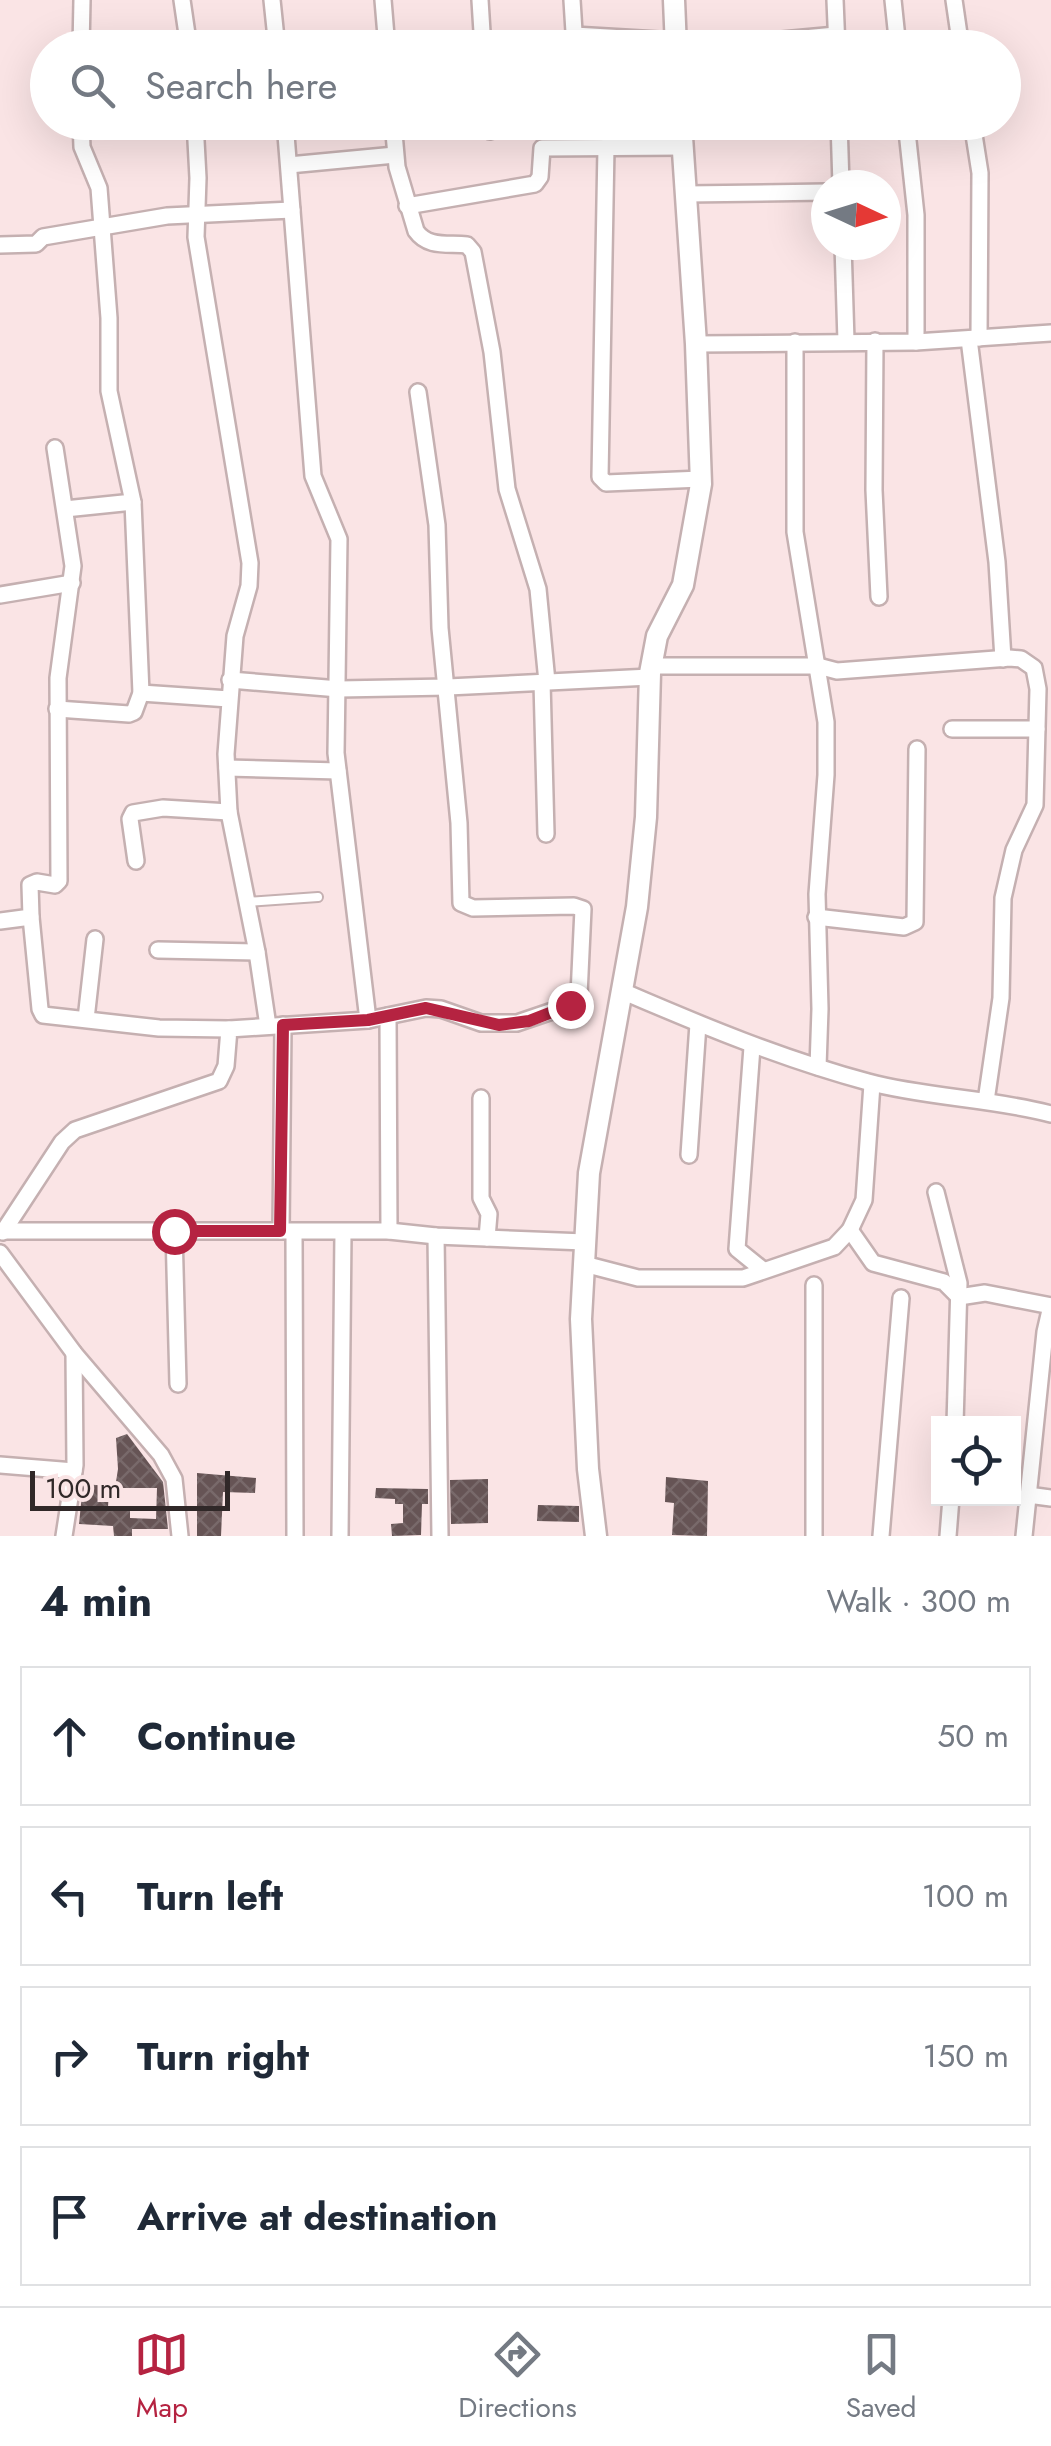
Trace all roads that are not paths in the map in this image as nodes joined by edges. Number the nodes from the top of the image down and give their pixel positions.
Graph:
1 (82, 0) edge
2 (182, 0) edge
3 (272, 0) edge
4 (383, 0) edge
5 (480, 0) edge
6 (572, 0) edge
7 (674, 0) edge
8 (835, 0) edge
9 (893, 0) edge
10 (954, 0) edge
11 (81, 30) edge
12 (186, 30) edge
13 (275, 30) edge
14 (386, 30) edge
15 (482, 30) edge
16 (573, 30) edge
17 (679, 30) edge
18 (836, 30) edge
19 (896, 30) edge
20 (958, 30) edge
21 (81, 140) edge
22 (196, 140) edge
23 (286, 140) edge
24 (394, 140) edge
25 (682, 140) edge
26 (840, 140) edge
27 (908, 140) edge
28 (975, 140) edge
29 (683, 146) junction
30 (606, 147) junction
31 (395, 154) junction
32 (289, 165) junction
33 (841, 170) edge
34 (811, 192) edge
35 (686, 194) junction
36 (407, 206) junction
37 (292, 210) junction
38 (198, 215) junction
39 (101, 230) junction
40 (0, 244) edge
41 (843, 260) edge
42 (1051, 333) edge
43 (974, 338) junction
44 (846, 341) junction
45 (875, 341) junction
46 (795, 342) junction
47 (916, 342) junction
48 (696, 344) junction
49 (418, 392) dead end
50 (55, 448) dead end
51 (701, 479) junction
52 (133, 502) junction
53 (65, 509) junction
54 (72, 583) junction
55 (0, 595) edge
56 (878, 597) dead end
57 (1003, 659) junction
58 (818, 666) junction
59 (651, 671) junction
60 (230, 680) junction
61 (544, 682) junction
62 (448, 687) junction
63 (339, 688) junction
64 (229, 699) junction
65 (138, 702) junction
66 (57, 716) junction
67 (952, 729) dead end
68 (1037, 729) junction
69 (917, 749) dead end
70 (227, 768) junction
71 (338, 770) junction
72 (230, 812) junction
73 (546, 834) dead end
74 (136, 860) dead end
75 (318, 897) dead end
76 (247, 902) junction
77 (31, 917) junction
78 (816, 917) junction
79 (0, 921) edge
80 (95, 939) dead end
81 (158, 950) dead end
82 (257, 952) junction
83 (622, 991) junction
84 (388, 1016) junction
85 (86, 1019) junction
86 (368, 1020) junction
87 (698, 1024) junction
88 (275, 1026) junction
89 (229, 1029) junction
90 (752, 1047) junction
91 (818, 1067) junction
92 (872, 1084) junction
93 (481, 1098) dead end
94 (986, 1100) junction
95 (1051, 1114) edge
96 (689, 1155) dead end
97 (936, 1192) dead end
98 (850, 1230) junction
99 (174, 1231) junction
100 (287, 1231) junction
101 (389, 1231) junction
102 (1, 1232) edge
103 (343, 1232) junction
104 (436, 1236) junction
105 (487, 1238) junction
106 (585, 1242) junction
107 (0, 1254) edge
108 (584, 1264) junction
109 (763, 1270) junction
110 (814, 1285) dead end
111 (959, 1297) junction
112 (900, 1298) dead end
113 (1051, 1306) edge
114 (74, 1353) junction
115 (178, 1384) dead end
116 (955, 1416) edge
117 (0, 1465) edge
118 (74, 1471) junction
119 (1028, 1496) junction
120 (1051, 1498) edge
121 (950, 1506) edge
122 (64, 1536) edge
123 (180, 1536) edge
124 (295, 1536) edge
125 (340, 1536) edge
126 (440, 1536) edge
127 (596, 1536) edge
128 (814, 1536) edge
129 (881, 1536) edge
130 (948, 1536) edge
131 (1024, 1536) edge

1 - 11 street
2 - 12 street
3 - 13 street
4 - 14 street
5 - 15 street
6 - 16 street
7 - 17 street
8 - 18 street
9 - 19 street
10 - 20 street
21 - 39 street
22 - 38 street
23 - 32 street
24 - 31 street
25 - 29 street
26 - 33 street
27 - 47 street
28 - 43 street
29 - 30 street
29 - 35 street
30 - 36 street
30 - 51 street
31 - 32 street
31 - 36 street
32 - 37 street
34 - 35 street
35 - 48 street
36 - 61 street
37 - 38 street
37 - 63 street
38 - 39 street
38 - 60 street
39 - 40 street
39 - 52 street
41 - 44 street
42 - 43 street
43 - 47 street
43 - 57 street
44 - 45 street
44 - 46 street
45 - 47 street
45 - 56 street
46 - 48 street
46 - 58 street
48 - 51 street
49 - 62 street
50 - 53 street
51 - 59 street
52 - 53 street
52 - 65 street
53 - 54 street
54 - 55 street
54 - 66 street
57 - 58 street
57 - 68 street
58 - 59 street
58 - 78 street
59 - 61 street
59 - 83 street
60 - 63 street
60 - 64 street
61 - 62 street
61 - 73 street
62 - 63 street
62 - 84 street
63 - 71 street
64 - 65 street
64 - 70 street
65 - 66 street
66 - 77 street
67 - 68 street
68 - 94 street
69 - 78 street
70 - 71 street
70 - 72 street
71 - 86 street
72 - 74 street
72 - 76 street
75 - 76 lane
76 - 82 street
77 - 79 street
77 - 85 street
78 - 91 street
80 - 85 street
81 - 82 street
82 - 88 street
83 - 87 street
83 - 106 street
84 - 86 street
84 - 101 street
85 - 89 street
86 - 88 street
87 - 90 street
87 - 96 street
88 - 89 street
88 - 100 street
89 - 102 street
90 - 91 street
90 - 109 street
91 - 92 street
92 - 94 street
92 - 98 street
93 - 105 street
94 - 95 street
97 - 111 street
98 - 109 street
98 - 111 street
99 - 100 street
99 - 102 street
99 - 115 street
100 - 103 street
100 - 124 street
101 - 103 street
101 - 104 street
103 - 125 street
104 - 105 street
104 - 126 street
105 - 106 street
106 - 108 street
107 - 114 street
108 - 109 street
108 - 127 street
110 - 128 street
111 - 113 street
111 - 116 street
112 - 129 street
113 - 119 street
114 - 118 street
114 - 123 street
117 - 118 street
118 - 122 street
119 - 120 street
119 - 131 street
121 - 130 street

